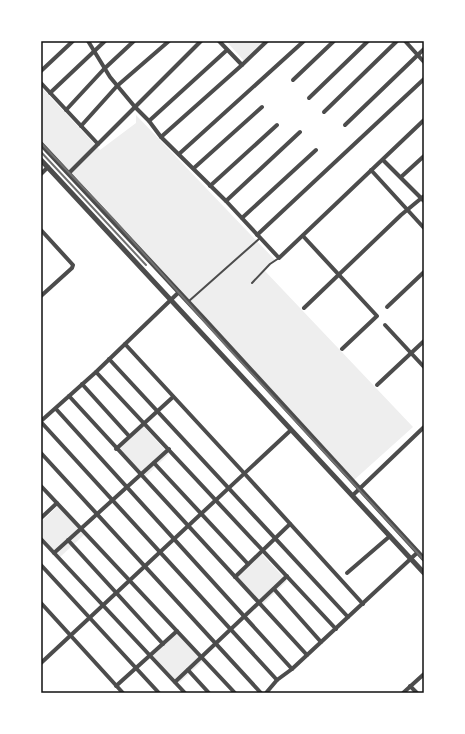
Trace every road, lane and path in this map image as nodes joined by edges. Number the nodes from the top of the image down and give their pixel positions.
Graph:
1 (73, 41) edge
2 (88, 41) edge
3 (105, 41) edge
4 (134, 41) edge
5 (169, 41) edge
6 (201, 41) edge
7 (219, 41) edge
8 (268, 41) edge
9 (304, 41) edge
10 (334, 41) edge
11 (368, 41) edge
12 (397, 41) edge
13 (405, 41) edge
14 (424, 48) edge
15 (227, 50) junction
16 (94, 52) junction
17 (417, 54) junction
18 (424, 62) edge
19 (242, 65) junction
20 (104, 69) junction
21 (41, 71) edge
22 (293, 80) dead end
23 (424, 80) edge
24 (41, 83) edge
25 (117, 86) junction
26 (50, 92) junction
27 (308, 98) dead end
28 (262, 106) dead end
29 (135, 107) junction
30 (66, 110) junction
31 (324, 112) dead end
32 (424, 120) edge
33 (149, 121) junction
34 (345, 124) dead end
35 (277, 125) dead end
36 (81, 126) junction
37 (300, 132) dead end
38 (161, 137) junction
39 (41, 144) edge
40 (98, 144) junction
41 (316, 150) dead end
42 (179, 154) junction
43 (424, 156) edge
44 (41, 160) edge
45 (383, 160) junction
46 (48, 167) junction
47 (194, 168) junction
48 (371, 170) junction
49 (69, 173) junction
50 (41, 174) edge
51 (401, 178) junction
52 (210, 186) junction
53 (423, 198) edge
54 (226, 201) junction
55 (407, 210) junction
56 (242, 218) junction
57 (424, 228) edge
58 (41, 230) edge
59 (259, 236) junction
60 (303, 236) junction
61 (279, 258) junction
62 (424, 272) edge
63 (339, 275) junction
64 (252, 282) dead end
65 (180, 292) junction
66 (41, 295) edge
67 (172, 300) junction
68 (188, 302) junction
69 (387, 307) dead end
70 (304, 308) dead end
71 (385, 325) dead end
72 (424, 341) edge
73 (125, 344) junction
74 (342, 349) dead end
75 (410, 353) junction
76 (109, 359) junction
77 (424, 367) edge
78 (96, 372) junction
79 (82, 384) junction
80 (377, 385) dead end
81 (69, 396) junction
82 (173, 397) junction
83 (56, 408) junction
84 (158, 411) junction
85 (41, 422) edge
86 (144, 423) junction
87 (424, 427) edge
88 (291, 430) junction
89 (129, 436) junction
90 (116, 448) junction
91 (169, 449) junction
92 (41, 453) edge
93 (154, 463) junction
94 (244, 473) junction
95 (140, 475) junction
96 (41, 486) edge
97 (128, 486) junction
98 (229, 488) junction
99 (359, 488) junction
100 (353, 495) junction
101 (216, 500) junction
102 (112, 501) junction
103 (57, 503) junction
104 (97, 514) junction
105 (201, 514) junction
106 (42, 515) edge
107 (290, 524) junction
108 (188, 526) junction
109 (81, 528) junction
110 (390, 536) junction
111 (41, 539) edge
112 (174, 539) junction
113 (276, 539) junction
114 (68, 540) junction
115 (263, 551) junction
116 (160, 552) junction
117 (418, 552) junction
118 (54, 553) junction
119 (411, 558) junction
120 (424, 559) edge
121 (248, 564) junction
122 (41, 565) edge
123 (145, 567) junction
124 (424, 572) edge
125 (347, 573) dead end
126 (287, 576) junction
127 (234, 577) junction
128 (130, 580) junction
129 (274, 589) junction
130 (116, 593) junction
131 (41, 603) edge
132 (259, 603) junction
133 (363, 604) junction
134 (103, 606) junction
135 (245, 616) junction
136 (348, 617) junction
137 (90, 618) junction
138 (336, 629) junction
139 (230, 630) junction
140 (177, 631) junction
141 (71, 635) junction
142 (321, 642) junction
143 (163, 644) junction
144 (216, 644) junction
145 (307, 655) junction
146 (150, 656) junction
147 (202, 657) junction
148 (41, 663) edge
149 (136, 668) junction
150 (292, 669) junction
151 (188, 670) junction
152 (424, 674) edge
153 (278, 680) junction
154 (175, 682) junction
155 (116, 686) junction
156 (410, 686) junction
157 (123, 693) edge
158 (159, 693) edge
159 (185, 693) edge
160 (209, 693) edge
161 (235, 693) edge
162 (261, 693) edge
163 (266, 693) edge
164 (403, 693) edge
165 (417, 693) edge

1 - 21 street
2 - 16 street
3 - 16 street
4 - 20 street
5 - 25 street
6 - 29 street
7 - 15 street
8 - 19 street
9 - 42 street
10 - 22 street
11 - 27 street
12 - 31 street
13 - 17 street
14 - 17 street
15 - 19 street
15 - 33 street
16 - 20 street
16 - 26 street
17 - 18 street
17 - 34 street
19 - 38 street
20 - 25 street
20 - 30 street
23 - 59 street
24 - 26 street
25 - 29 street
25 - 36 street
26 - 30 street
28 - 47 street
29 - 33 street
29 - 40 street
30 - 36 street
32 - 45 street
33 - 38 street
35 - 52 street
36 - 40 street
37 - 54 street
38 - 42 street
39 - 49 street
40 - 49 street
41 - 56 street
42 - 47 street
43 - 51 street
44 - 46 street
45 - 48 street
45 - 51 street
46 - 50 street
46 - 67 street
47 - 52 street
48 - 55 street
48 - 60 street
49 - 65 street
51 - 53 street
52 - 54 street
53 - 55 street
54 - 56 street
55 - 57 street
55 - 63 street
56 - 59 street
58 - 66 street
59 - 61 street
59 - 68 lane
60 - 61 street
60 - 63 street
61 - 64 lane
62 - 69 street
63 - 70 street
63 - 74 street
65 - 67 street
65 - 68 street
67 - 73 street
67 - 88 street
68 - 99 street
71 - 75 street
72 - 75 street
73 - 76 street
73 - 82 street
75 - 77 street
75 - 80 street
76 - 78 street
76 - 84 street
78 - 79 street
78 - 86 street
79 - 81 street
79 - 89 street
81 - 83 street
81 - 90 street
82 - 84 street
82 - 94 street
83 - 85 street
83 - 97 street
84 - 86 street
84 - 98 street
85 - 102 street
86 - 89 street
86 - 91 street
87 - 99 street
88 - 94 street
88 - 100 street
89 - 90 street
90 - 95 street
91 - 93 street
91 - 101 street
92 - 104 street
93 - 95 street
93 - 105 street
94 - 98 street
94 - 107 street
95 - 97 street
95 - 108 street
96 - 103 street
97 - 102 street
97 - 112 street
98 - 101 street
98 - 113 street
99 - 100 street
99 - 117 street
100 - 110 street
101 - 105 street
101 - 115 street
102 - 104 street
102 - 116 street
103 - 106 street
103 - 109 street
104 - 109 street
104 - 123 street
105 - 108 street
105 - 121 street
107 - 113 street
107 - 133 street
108 - 112 street
108 - 127 street
109 - 114 street
109 - 128 street
110 - 119 street
110 - 125 street
111 - 118 street
112 - 116 street
112 - 135 street
113 - 115 street
113 - 136 street
114 - 118 street
114 - 130 street
115 - 121 street
115 - 126 street
116 - 123 street
116 - 139 street
117 - 119 street
117 - 120 street
118 - 134 street
119 - 124 street
119 - 133 street
121 - 127 street
122 - 137 street
123 - 128 street
123 - 144 street
126 - 129 street
126 - 138 street
127 - 132 street
128 - 130 street
128 - 140 street
129 - 132 street
129 - 142 street
130 - 134 street
130 - 143 street
131 - 141 street
132 - 135 street
132 - 145 street
133 - 136 street
134 - 137 street
134 - 146 street
135 - 139 street
135 - 150 street
136 - 138 street
137 - 141 street
137 - 149 street
138 - 142 street
139 - 144 street
139 - 153 street
140 - 143 street
140 - 147 street
141 - 148 street
141 - 155 street
142 - 145 street
143 - 146 street
144 - 147 street
144 - 162 street
145 - 150 street
146 - 149 street
146 - 154 street
147 - 151 street
147 - 161 street
149 - 155 street
149 - 158 street
150 - 153 street
151 - 154 street
151 - 160 street
152 - 156 street
153 - 163 street
154 - 159 street
155 - 157 street
156 - 164 street
156 - 165 street

